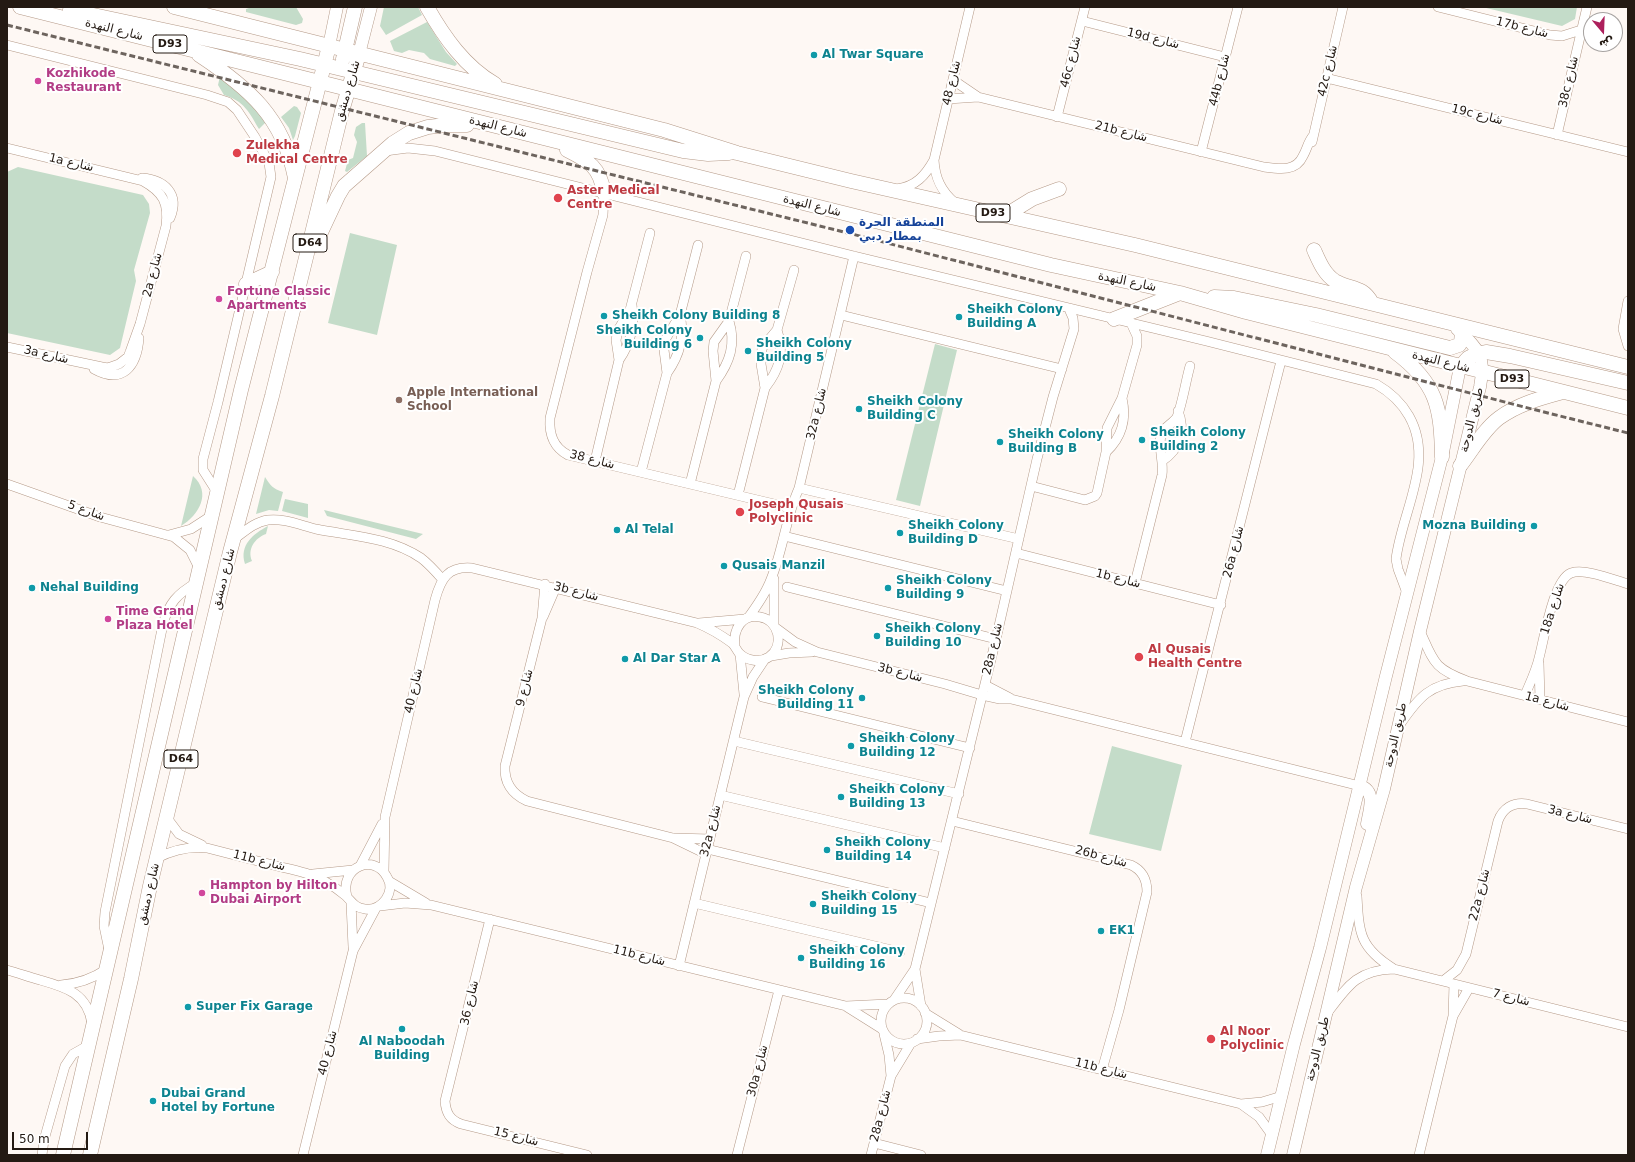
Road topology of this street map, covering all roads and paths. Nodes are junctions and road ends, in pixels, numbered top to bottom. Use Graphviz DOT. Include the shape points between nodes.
graph roads {
  1 [pos="20,7"];
  2 [pos="58,7"];
  3 [pos="209,7"];
  4 [pos="337,7"];
  5 [pos="355,7"];
  6 [pos="371,7"];
  7 [pos="427,7"];
  8 [pos="970,7"];
  9 [pos="1085,7"];
  10 [pos="1238,7"];
  11 [pos="1343,7"];
  12 [pos="1441,7"];
  13 [pos="1587,7"];
  14 [pos="177,8"];
  15 [pos="1082,21"];
  16 [pos="1581,30"];
  17 [pos="7,45"];
  18 [pos="329,46"];
  19 [pos="190,49"];
  20 [pos="345,50"];
  21 [pos="359,54"];
  22 [pos="1225,57"];
  23 [pos="325,65"];
  24 [pos="347,71"];
  25 [pos="1326,78"];
  26 [pos="953,80"];
  27 [pos="321,82"];
  28 [pos="342,88"];
  29 [pos="508,91"];
  30 [pos="978,97"];
  31 [pos="948,99"];
  32 [pos="1057,117"];
  33 [pos="493,126"];
  34 [pos="1557,135"];
  35 [pos="1313,136"];
  36 [pos="545,139"];
  37 [pos="7,148"];
  38 [pos="384,151"];
  39 [pos="737,152"];
  40 [pos="1201,152"];
  41 [pos="1628,152"];
  42 [pos="934,160"];
  43 [pos="135,178"];
  44 [pos="295,181"];
  45 [pos="1059,189"];
  46 [pos="891,190"];
  47 [pos="604,193"];
  48 [pos="958,205"];
  49 [pos="1006,215"];
  50 [pos="650,233"];
  51 [pos="698,245"];
  52 [pos="1314,250"];
  53 [pos="746,256"];
  54 [pos="854,256"];
  55 [pos="305,263"];
  56 [pos="794,270"];
  57 [pos="272,272"];
  58 [pos="246,284"];
  59 [pos="1187,295"];
  60 [pos="1628,301"];
  61 [pos="1372,303"];
  62 [pos="632,305"];
  63 [pos="1069,308"];
  64 [pos="1089,314"];
  65 [pos="680,315"];
  66 [pos="841,315"];
  67 [pos="1114,319"];
  68 [pos="729,321"];
  69 [pos="1131,323"];
  70 [pos="1074,329"];
  71 [pos="1457,329"];
  72 [pos="777,330"];
  73 [pos="1628,346"];
  74 [pos="7,347"];
  75 [pos="1390,348"];
  76 [pos="1479,353"];
  77 [pos="619,360"];
  78 [pos="1281,360"];
  79 [pos="86,364"];
  80 [pos="1190,366"];
  81 [pos="1460,367"];
  82 [pos="1628,367"];
  83 [pos="1062,369"];
  84 [pos="1483,372"];
  85 [pos="667,373"];
  86 [pos="716,381"];
  87 [pos="1628,384"];
  88 [pos="764,388"];
  89 [pos="1563,392"];
  90 [pos="1122,398"];
  91 [pos="1628,408"];
  92 [pos="1178,411"];
  93 [pos="1106,452"];
  94 [pos="1442,457"];
  95 [pos="595,461"];
  96 [pos="1162,461"];
  97 [pos="1460,466"];
  98 [pos="641,472"];
  99 [pos="7,484"];
  100 [pos="690,484"];
  101 [pos="1031,486"];
  102 [pos="799,488"];
  103 [pos="217,492"];
  104 [pos="738,495"];
  105 [pos="791,508"];
  106 [pos="211,516"];
  107 [pos="167,535"];
  108 [pos="784,536"];
  109 [pos="1020,539"];
  110 [pos="234,540"];
  111 [pos="1016,553"];
  112 [pos="199,569"];
  113 [pos="454,570"];
  114 [pos="774,571"];
  115 [pos="443,580"];
  116 [pos="196,583"];
  117 [pos="1136,583"];
  118 [pos="545,584"];
  119 [pos="1628,584"];
  120 [pos="556,587"];
  121 [pos="787,587"];
  122 [pos="1007,591"];
  123 [pos="1407,593"];
  124 [pos="1221,605"];
  125 [pos="542,618"];
  126 [pos="746,619"];
  127 [pos="697,623"];
  128 [pos="775,626"];
  129 [pos="1420,631"];
  130 [pos="996,639"];
  131 [pos="735,645"];
  132 [pos="817,652"];
  133 [pos="740,654"];
  134 [pos="768,657"];
  135 [pos="1539,660"];
  136 [pos="1466,681"];
  137 [pos="985,685"];
  138 [pos="982,695"];
  139 [pos="1525,696"];
  140 [pos="744,697"];
  141 [pos="762,697"];
  142 [pos="1011,699"];
  143 [pos="1540,700"];
  144 [pos="1628,722"];
  145 [pos="1399,726"];
  146 [pos="734,741"];
  147 [pos="1186,742"];
  148 [pos="970,748"];
  149 [pos="1360,786"];
  150 [pos="959,794"];
  151 [pos="720,795"];
  152 [pos="1511,806"];
  153 [pos="385,817"];
  154 [pos="167,818"];
  155 [pos="952,821"];
  156 [pos="1628,829"];
  157 [pos="673,838"];
  158 [pos="710,839"];
  159 [pos="207,848"];
  160 [pos="945,848"];
  161 [pos="706,852"];
  162 [pos="157,858"];
  163 [pos="356,868"];
  164 [pos="384,872"];
  165 [pos="311,874"];
  166 [pos="389,881"];
  167 [pos="1356,887"];
  168 [pos="349,900"];
  169 [pos="694,903"];
  170 [pos="931,903"];
  171 [pos="431,905"];
  172 [pos="378,907"];
  173 [pos="490,919"];
  174 [pos="353,951"];
  175 [pos="900,952"];
  176 [pos="111,954"];
  177 [pos="678,966"];
  178 [pos="107,968"];
  179 [pos="915,969"];
  180 [pos="1394,969"];
  181 [pos="7,970"];
  182 [pos="1443,981"];
  183 [pos="1454,984"];
  184 [pos="60,985"];
  185 [pos="1469,988"];
  186 [pos="779,990"];
  187 [pos="891,1002"];
  188 [pos="846,1006"];
  189 [pos="923,1010"];
  190 [pos="1328,1012"];
  191 [pos="1453,1016"];
  192 [pos="1628,1026"];
  193 [pos="93,1028"];
  194 [pos="883,1031"];
  195 [pos="960,1035"];
  196 [pos="914,1041"];
  197 [pos="89,1045"];
  198 [pos="1102,1070"];
  199 [pos="891,1076"];
  200 [pos="449,1087"];
  201 [pos="1282,1096"];
  202 [pos="1241,1104"];
  203 [pos="1272,1135"];
  204 [pos="874,1144"];
  205 [pos="738,1154"];
  206 [pos="42,1155"];
  207 [pos="63,1155"];
  208 [pos="90,1155"];
  209 [pos="303,1155"];
  210 [pos="587,1155"];
  211 [pos="871,1155"];
  212 [pos="921,1155"];
  213 [pos="1267,1155"];
  214 [pos="1293,1155"];
  215 [pos="1419,1155"];
  1 -- 19 [label="main road, شارع النهدة / D93"];
  2 -- 23 [label="main road"];
  3 -- 14 [label="main road"];
  4 -- 18 [label="main road, شارع دمشق / D64"];
  5 -- 20 [label="main road"];
  6 -- 21 [label="main road, شارع دمشق / D64"];
  7 -- 29 [label="main road" via="472,68"];
  8 -- 26 [label="street, شارع 48"];
  9 -- 15 [label="street, 46c شارع"];
  10 -- 22 [label="street, 44b شارع"];
  11 -- 25 [label="street, 42c شارع"];
  12 -- 16 [label="street, 17b شارع" via="1550,35 1562,36"];
  13 -- 16 [label="street, 38c شارع"];
  14 -- 18 [label="main road, D93"];
  15 -- 22 [label="street, 19d شارع"];
  15 -- 32 [label="street, 46c شارع"];
  16 -- 34 [label="street, 38c شارع"];
  17 -- 58 [label="street" via="207,95 232,105 255,137 271,167 271,177"];
  18 -- 20 [label="main road, D93"];
  18 -- 23 [label="main road, شارع دمشق / D64"];
  19 -- 27 [label="main road, شارع النهدة / D93"];
  19 -- 44 [label="main road" via="239,83 266,111 285,143"];
  20 -- 21 [label="main road, D93"];
  20 -- 24 [label="main road"];
  21 -- 24 [label="main road, شارع دمشق / D64"];
  21 -- 29 [label="main road, D93"];
  22 -- 40 [label="street, 44b شارع"];
  23 -- 24 [label="main road"];
  23 -- 27 [label="main road, شارع دمشق / D64"];
  24 -- 28 [label="main road, شارع دمشق / D64"];
  24 -- 39 [label="main road" via="683,151 708,154"];
  25 -- 34 [label="street, 19c شارع"];
  25 -- 35 [label="street, 42c شارع"];
  26 -- 30 [label="street, 21b شارع"];
  26 -- 31 [label="street, شارع 48"];
  27 -- 28 [label="main road, شارع النهدة / D93"];
  27 -- 44 [label="main road, شارع دمشق / D64"];
  28 -- 33 [label="main road, شارع النهدة / D93"];
  28 -- 55 [label="main road, شارع دمشق / D64"];
  29 -- 39 [label="main road, D93" via="686,136"];
  30 -- 31 [label="street, 21b شارع"];
  30 -- 32 [label="street, 21b شارع"];
  31 -- 42 [label="street, شارع 48"];
  32 -- 40 [label="street, 21b شارع"];
  33 -- 36 [label="main road, شارع النهدة / D93"];
  33 -- 38 [label="main road" via="446,125 418,129 400,137"];
  34 -- 41 [label="street, 19c شارع"];
  35 -- 40 [label="street, 21b شارع" via="1295,166 1284,169 1264,167"];
  36 -- 47 [label="main road" via="594,167 602,180"];
  36 -- 59 [label="main road, شارع النهدة / D93" via="1051,265"];
  37 -- 43 [label="street, 1a شارع"];
  38 -- 47 [label="street" via="408,148 431,150"];
  38 -- 55 [label="main road" via="348,181"];
  39 -- 46 [label="main road, D93"];
  42 -- 46 [label="street, شارع 48" via="925,175 912,186"];
  42 -- 48 [label="street, شارع 48" via="937,181"];
  43 -- 79 [label="street, 2a شارع" via="163,184 170,193 173,208 128,357 108,368"];
  44 -- 57 [label="main road, شارع دمشق / D64"];
  45 -- 49 [label="main road" via="1032,199"];
  46 -- 48 [label="main road, D93"];
  47 -- 54 [label="street"];
  47 -- 95 [label="street, شارع 38" via="603,215 550,424 553,440 559,449 568,455"];
  48 -- 49 [label="main road, D93"];
  49 -- 61 [label="main road, D93"];
  50 -- 62 [label="street"];
  51 -- 65 [label="street"];
  52 -- 61 [label="main road" via="1331,278 1364,292"];
  53 -- 68 [label="street"];
  54 -- 63 [label="street"];
  54 -- 66 [label="street, 32a شارع"];
  55 -- 110 [label="main road, شارع دمشق / D64"];
  56 -- 72 [label="street"];
  57 -- 58 [label="main road"];
  57 -- 103 [label="main road, شارع دمشق / D64"];
  58 -- 103 [label="street" via="202,465"];
  59 -- 67 [label="main road"];
  59 -- 71 [label="main road" via="1247,301 1450,348 1461,342"];
  59 -- 75 [label="main road, شارع النهدة / D93"];
  60 -- 73 [label="street" via="1624,329"];
  61 -- 71 [label="main road, D93"];
  62 -- 77 [label="street" via="632,334"];
  62 -- 77 [label="street" via="618,330 616,340"];
  63 -- 64 [label="street"];
  63 -- 70 [label="street, 28a شارع"];
  64 -- 67 [label="street"];
  64 -- 70 [label="street, 28a شارع" via="1080,320"];
  65 -- 85 [label="street" via="681,346"];
  65 -- 85 [label="street" via="665,340"];
  66 -- 83 [label="street"];
  66 -- 102 [label="street, 32a شارع"];
  67 -- 69 [label="street"];
  68 -- 86 [label="street" via="731,352"];
  68 -- 86 [label="street" via="714,342"];
  69 -- 78 [label="street"];
  69 -- 90 [label="street" via="1138,342"];
  70 -- 83 [label="street, 28a شارع"];
  71 -- 76 [label="main road, طريق الدوحة"];
  71 -- 82 [label="main road, D93"];
  72 -- 88 [label="street" via="781,346 780,361 774,376"];
  72 -- 88 [label="street" via="761,353"];
  74 -- 79 [label="street, 3a شارع"];
  75 -- 81 [label="main road, شارع النهدة / D93"];
  75 -- 94 [label="main road" via="1422,376 1431,389 1439,414"];
  76 -- 81 [label="main road" via="1468,358"];
  76 -- 84 [label="main road, طريق الدوحة" via="1483,362"];
  76 -- 87 [label="main road" via="1510,356"];
  77 -- 95 [label="street"];
  78 -- 123 [label="street" via="1376,384 1397,399 1412,421 1418,441 1419,461 1396,559"];
  78 -- 124 [label="street, 26a شارع"];
  80 -- 92 [label="street"];
  81 -- 84 [label="main road, شارع النهدة / D93"];
  81 -- 94 [label="main road, طريق الدوحة"];
  83 -- 101 [label="street, 28a شارع"];
  84 -- 89 [label="main road, شارع النهدة / D93"];
  84 -- 97 [label="main road, طريق الدوحة"];
  85 -- 98 [label="street"];
  86 -- 100 [label="street"];
  88 -- 104 [label="street"];
  89 -- 91 [label="main road, شارع النهدة / D93"];
  89 -- 97 [label="main road" via="1539,398 1499,418"];
  90 -- 93 [label="street" via="1107,428"];
  90 -- 93 [label="street" via="1123,424 1117,439"];
  92 -- 96 [label="street" via="1175,420 1166,427 1161,436"];
  92 -- 96 [label="street" via="1182,427 1180,439 1175,450"];
  93 -- 101 [label="street" via="1097,493 1090,499 1080,499"];
  94 -- 123 [label="main road, طريق الدوحة"];
  95 -- 98 [label="street, شارع 38"];
  96 -- 117 [label="street" via="1162,475"];
  97 -- 129 [label="main road, طريق الدوحة"];
  98 -- 100 [label="street, شارع 38"];
  99 -- 107 [label="street, شارع 5" via="100,517"];
  100 -- 104 [label="street, شارع 38"];
  101 -- 109 [label="street, 28a شارع"];
  102 -- 105 [label="street, 32a شارع"];
  102 -- 109 [label="street"];
  103 -- 106 [label="main road, شارع دمشق / D64"];
  104 -- 105 [label="street, شارع 38"];
  105 -- 108 [label="street, 32a شارع"];
  106 -- 107 [label="street, شارع 5" via="191,529"];
  106 -- 112 [label="main road, شارع دمشق / D64"];
  107 -- 112 [label="street, شارع 5" via="186,545"];
  108 -- 114 [label="street, 32a شارع"];
  108 -- 122 [label="street"];
  109 -- 111 [label="street, 28a شارع"];
  110 -- 115 [label="street" via="251,526 263,521 286,521 359,535 403,548 422,558"];
  110 -- 154 [label="main road, شارع دمشق / D64"];
  111 -- 117 [label="street, 1b شارع"];
  111 -- 122 [label="street, 28a شارع"];
  112 -- 116 [label="main road, شارع دمشق / D64"];
  113 -- 115 [label="street, شارع 40"];
  113 -- 118 [label="street, 3b شارع" via="472,568"];
  114 -- 126 [label="street, 32a شارع" via="763,596"];
  114 -- 128 [label="street, 32a شارع"];
  115 -- 153 [label="street, شارع 40" via="435,600"];
  116 -- 176 [label="main road, شارع دمشق / D64"];
  116 -- 176 [label="street" via="179,594 169,608 163,624 104,912 105,933"];
  117 -- 124 [label="street, 1b شارع"];
  118 -- 120 [label="street, 3b شارع"];
  118 -- 125 [label="street, شارع 9"];
  119 -- 135 [label="street, 18a شارع" via="1581,572 1564,577 1551,609"];
  120 -- 125 [label="street, شارع 9"];
  120 -- 127 [label="street, 3b شارع"];
  121 -- 130 [label="street"];
  122 -- 130 [label="street, 28a شارع"];
  123 -- 149 [label="main road, طريق الدوحة"];
  124 -- 147 [label="street, 26a شارع"];
  125 -- 157 [label="street, شارع 9" via="508,757 510,774 516,788 535,803"];
  126 -- 127 [label="street, 3b شارع"];
  126 -- 128 [label="street" via="759,616 770,620"];
  126 -- 131 [label="street" via="735,630"];
  127 -- 131 [label="street, 3b شارع"];
  128 -- 132 [label="street, 3b شارع" via="796,642"];
  128 -- 134 [label="street" via="779,635 778,643 776,650"];
  129 -- 136 [label="street, 1a شارع" via="1436,663 1447,673"];
  129 -- 145 [label="main road, طريق الدوحة"];
  130 -- 137 [label="street, 28a شارع"];
  131 -- 133 [label="street"];
  132 -- 134 [label="street, 3b شارع"];
  132 -- 138 [label="street, 3b شارع"];
  133 -- 134 [label="street" via="756,661"];
  133 -- 140 [label="street, 32a شارع"];
  134 -- 140 [label="street, 32a شارع" via="753,677"];
  135 -- 139 [label="street, 18a شارع"];
  135 -- 143 [label="street, 18a شارع"];
  136 -- 139 [label="street, 1a شارع"];
  136 -- 145 [label="street, 1a شارع" via="1444,684 1427,691 1414,704"];
  137 -- 138 [label="street, 28a شارع"];
  137 -- 142 [label="street"];
  138 -- 142 [label="street, 3b شارع"];
  138 -- 148 [label="street, 28a شارع"];
  139 -- 143 [label="street, 1a شارع"];
  140 -- 146 [label="street, 32a شارع"];
  141 -- 148 [label="street"];
  142 -- 147 [label="street"];
  143 -- 144 [label="street, 1a شارع"];
  145 -- 167 [label="main road, طريق الدوحة"];
  146 -- 150 [label="street"];
  146 -- 151 [label="street, 32a شارع"];
  147 -- 149 [label="street"];
  148 -- 150 [label="street, 28a شارع"];
  149 -- 167 [label="main road" via="1368,790 1371,798"];
  149 -- 201 [label="main road, طريق الدوحة"];
  150 -- 155 [label="street, 28a شارع"];
  151 -- 158 [label="street, 32a شارع"];
  151 -- 160 [label="street"];
  152 -- 156 [label="street, 3a شارع" via="1522,803"];
  152 -- 182 [label="street, 22a شارع" via="1503,811 1498,822 1466,954 1457,970"];
  153 -- 163 [label="street, شارع 40"];
  153 -- 164 [label="street, شارع 40"];
  154 -- 159 [label="street, 11b شارع" via="179,834"];
  154 -- 162 [label="main road, شارع دمشق / D64"];
  155 -- 160 [label="street, 28a شارع"];
  155 -- 198 [label="street, 26b شارع" via="1131,865 1146,879 1147,892"];
  157 -- 158 [label="street, شارع 9"];
  157 -- 161 [label="street, شارع 9"];
  158 -- 161 [label="street, 32a شارع"];
  159 -- 162 [label="street, 11b شارع" via="192,847"];
  159 -- 165 [label="street, 11b شارع"];
  160 -- 170 [label="street, 28a شارع"];
  161 -- 169 [label="street, 32a شارع"];
  161 -- 170 [label="street, شارع 9"];
  162 -- 208 [label="main road, شارع دمشق / D64"];
  163 -- 164 [label="street" via="372,865"];
  163 -- 165 [label="street, 11b شارع"];
  163 -- 168 [label="street" via="346,882 345,890"];
  164 -- 166 [label="street"];
  165 -- 168 [label="street, 11b شارع" via="330,884"];
  166 -- 171 [label="street, 11b شارع"];
  166 -- 172 [label="street" via="389,895"];
  167 -- 180 [label="street, شارع 7" via="1362,937 1374,955"];
  167 -- 190 [label="main road, طريق الدوحة"];
  168 -- 172 [label="street" via="363,909"];
  168 -- 174 [label="street, شارع 40"];
  169 -- 175 [label="street"];
  169 -- 177 [label="street, 32a شارع"];
  170 -- 179 [label="street, 28a شارع"];
  171 -- 172 [label="street, 11b شارع" via="406,903"];
  171 -- 173 [label="street, 11b شارع"];
  172 -- 174 [label="street, شارع 40"];
  173 -- 177 [label="street, 11b شارع"];
  173 -- 200 [label="street, شارع 36"];
  174 -- 209 [label="street, شارع 40"];
  176 -- 178 [label="main road, شارع دمشق / D64"];
  177 -- 186 [label="street, 11b شارع"];
  178 -- 184 [label="street" via="80,982"];
  178 -- 193 [label="main road, شارع دمشق / D64"];
  179 -- 187 [label="street, 28a شارع"];
  179 -- 189 [label="street, 28a شارع"];
  180 -- 182 [label="street, شارع 7"];
  180 -- 190 [label="street, شارع 7" via="1361,976 1344,989"];
  181 -- 184 [label="street"];
  182 -- 183 [label="street, شارع 7"];
  183 -- 185 [label="street, شارع 7"];
  183 -- 191 [label="street"];
  184 -- 193 [label="street" via="83,1001"];
  185 -- 191 [label="street"];
  185 -- 192 [label="street, شارع 7"];
  186 -- 188 [label="street, 11b شارع"];
  186 -- 205 [label="street, 30a شارع"];
  187 -- 188 [label="street, 11b شارع"];
  187 -- 189 [label="street" via="901,998 909,999"];
  187 -- 194 [label="street" via="883,1012"];
  188 -- 194 [label="street, 11b شارع"];
  189 -- 195 [label="street, 11b شارع"];
  189 -- 196 [label="street" via="926,1027"];
  190 -- 214 [label="main road, طريق الدوحة"];
  191 -- 215 [label="street"];
  193 -- 197 [label="main road, شارع دمشق / D64"];
  194 -- 196 [label="street" via="896,1043"];
  194 -- 199 [label="street, 28a شارع"];
  195 -- 196 [label="street, 11b شارع"];
  195 -- 198 [label="street, 11b شارع"];
  196 -- 199 [label="street, 28a شارع"];
  197 -- 206 [label="street" via="73,1054 64,1066"];
  197 -- 207 [label="main road, شارع دمشق / D64"];
  198 -- 202 [label="street, 11b شارع"];
  199 -- 204 [label="street, 28a شارع"];
  200 -- 210 [label="street, شارع 15" via="454,1113 468,1126"];
  201 -- 202 [label="street, 11b شارع" via="1262,1102"];
  201 -- 203 [label="main road, طريق الدوحة"];
  202 -- 203 [label="street, 11b شارع" via="1259,1117"];
  203 -- 213 [label="main road, طريق الدوحة"];
  204 -- 211 [label="street, 28a شارع"];
  204 -- 212 [label="street"];
}
